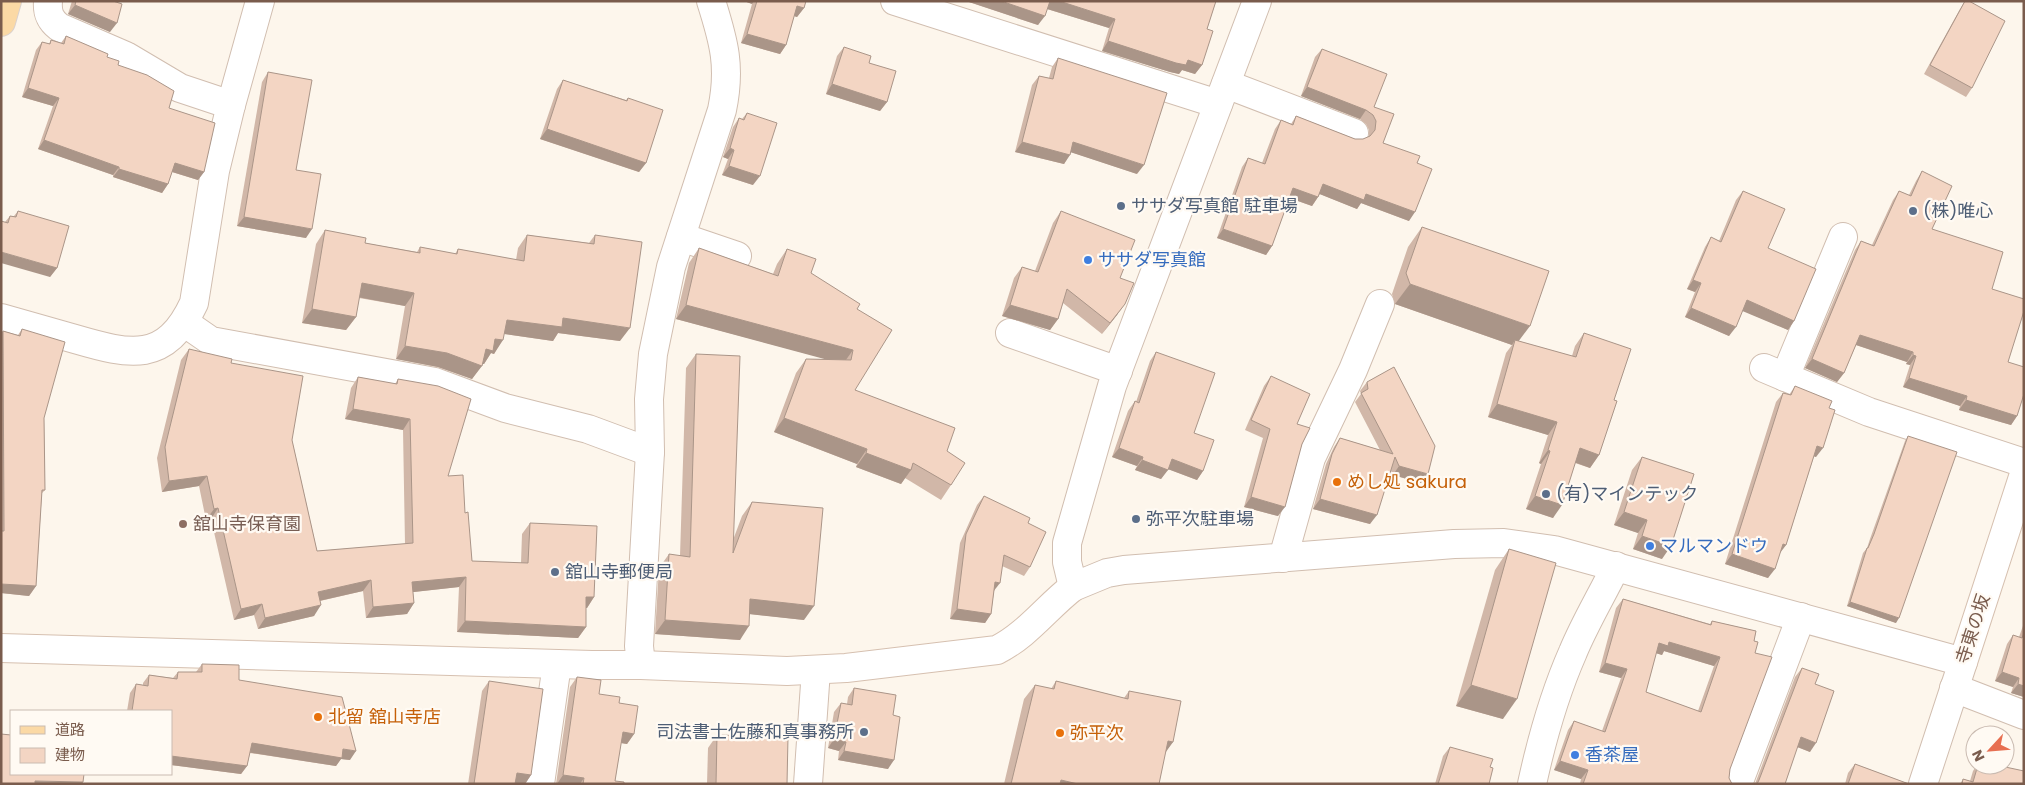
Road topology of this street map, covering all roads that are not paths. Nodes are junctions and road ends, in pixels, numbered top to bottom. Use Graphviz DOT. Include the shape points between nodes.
graph roads {
  1 [pos="7,1"];
  2 [pos="48,1"];
  3 [pos="260,1"];
  4 [pos="711,1"];
  5 [pos="895,1"];
  6 [pos="1257,1"];
  7 [pos="1,22"];
  8 [pos="1222,94"];
  9 [pos="231,105"];
  10 [pos="1354,134"];
  11 [pos="681,237"];
  12 [pos="1843,238"];
  13 [pos="737,256"];
  14 [pos="1380,304"];
  15 [pos="1,318"];
  16 [pos="185,323"];
  17 [pos="1010,333"];
  18 [pos="1118,371"];
  19 [pos="650,452"];
  20 [pos="2024,463"];
  21 [pos="2024,474"];
  22 [pos="1283,558"];
  23 [pos="1616,566"];
  24 [pos="1074,587"];
  25 [pos="1801,617"];
  26 [pos="1,648"];
  27 [pos="1963,662"];
  28 [pos="558,664"];
  29 [pos="641,664"];
  30 [pos="816,670"];
  31 [pos="1954,688"];
  32 [pos="2024,715"];
  33 [pos="540,784"];
  34 [pos="808,784"];
  35 [pos="1532,784"];
  36 [pos="1738,784"];
  37 [pos="1923,784"];
  1 -- 7 [label="main road"];
  2 -- 9 [label="street" via="51,21 59,27 126,56 180,88"];
  3 -- 9 [label="street"];
  4 -- 11 [label="street" via="726,57 727,84 722,110"];
  5 -- 8 [label="street"];
  6 -- 8 [label="street"];
  8 -- 10 [label="street"];
  8 -- 18 [label="street"];
  9 -- 16 [label="street" via="210,199 194,304"];
  11 -- 13 [label="street"];
  11 -- 19 [label="street" via="671,267 653,354 649,399"];
  12 -- 20 [label="street" via="1774,372 1869,412"];
  14 -- 22 [label="street" via="1311,458"];
  15 -- 16 [label="street" via="128,352 150,350 170,339"];
  16 -- 19 [label="street" via="211,341 435,382 505,408 588,429"];
  17 -- 18 [label="street"];
  18 -- 24 [label="street" via="1067,543 1067,562"];
  19 -- 29 [label="street" via="639,646"];
  21 -- 27 [label="street, 寺東の坂"];
  22 -- 23 [label="street" via="1479,542 1529,545"];
  22 -- 24 [label="street" via="1124,570 1106,573"];
  23 -- 25 [label="street"];
  23 -- 35 [label="street" via="1573,650 1560,683"];
  24 -- 30 [label="street" via="1019,636 997,650"];
  25 -- 27 [label="street"];
  25 -- 36 [label="street"];
  26 -- 28 [label="street"];
  27 -- 31 [label="street, 寺東の坂"];
  28 -- 29 [label="street"];
  28 -- 33 [label="street"];
  29 -- 30 [label="street"];
  30 -- 34 [label="street"];
  31 -- 32 [label="street"];
  31 -- 37 [label="street, 寺東の坂"];
}
